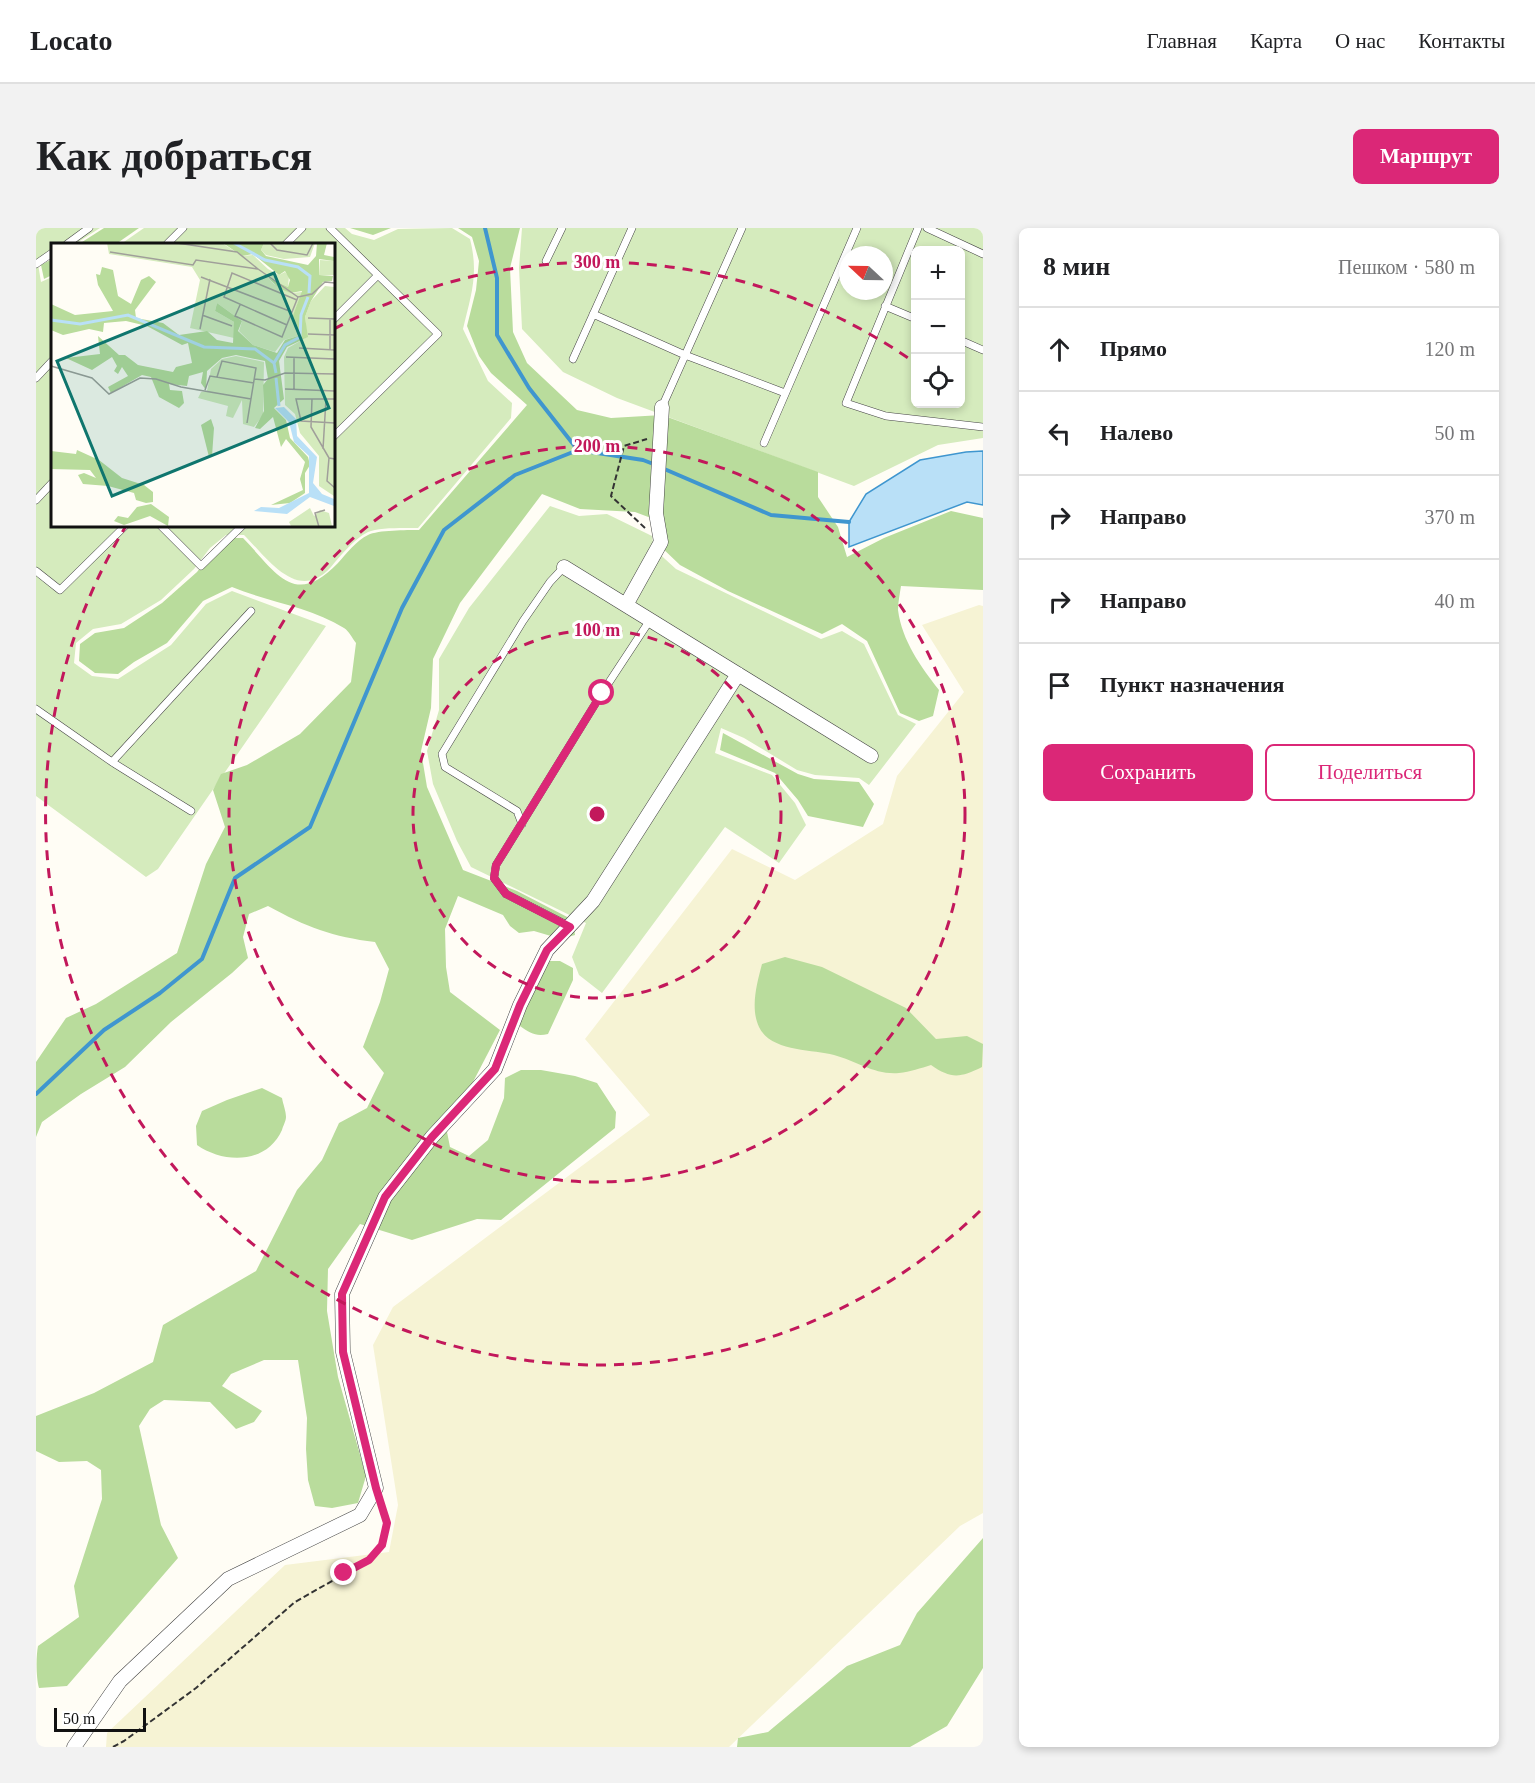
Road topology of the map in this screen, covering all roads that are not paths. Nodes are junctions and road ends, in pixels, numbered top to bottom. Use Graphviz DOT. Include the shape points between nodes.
graph roads {
  1 [pos="89,228"];
  2 [pos="183,228"];
  3 [pos="302,228"];
  4 [pos="330,228"];
  5 [pos="562,228"];
  6 [pos="632,228"];
  7 [pos="742,228"];
  8 [pos="856,228"];
  9 [pos="918,228"];
  10 [pos="927,228"];
  11 [pos="68,243"];
  12 [pos="168,243"];
  13 [pos="287,243"];
  14 [pos="51,254"];
  15 [pos="983,254"];
  16 [pos="546,261"];
  17 [pos="36,264"];
  18 [pos="378,275"];
  19 [pos="885,306"];
  20 [pos="593,314"];
  21 [pos="911,317"];
  22 [pos="334,319"];
  23 [pos="965,342"];
  24 [pos="983,350"];
  25 [pos="686,355"];
  26 [pos="573,359"];
  27 [pos="51,362"];
  28 [pos="36,378"];
  29 [pos="785,393"];
  30 [pos="662,407"];
  31 [pos="983,427"];
  32 [pos="334,436"];
  33 [pos="764,443"];
  34 [pos="51,484"];
  35 [pos="36,500"];
  36 [pos="125,526"];
  37 [pos="161,526"];
  38 [pos="242,526"];
  39 [pos="564,567"];
  40 [pos="36,571"];
  41 [pos="627,605"];
  42 [pos="251,611"];
  43 [pos="650,620"];
  44 [pos="738,674"];
  45 [pos="36,709"];
  46 [pos="871,756"];
  47 [pos="112,762"];
  48 [pos="191,811"];
  49 [pos="522,824"];
  50 [pos="570,927"];
  51 [pos="74,1747"];
  1 -- 11 [label="lane"];
  2 -- 12 [label="lane"];
  3 -- 13 [label="lane"];
  4 -- 18 [label="lane"];
  5 -- 16 [label="lane"];
  6 -- 20 [label="lane"];
  7 -- 25 [label="lane"];
  8 -- 29 [label="lane"];
  9 -- 19 [label="lane"];
  10 -- 15 [label="lane"];
  14 -- 17 [label="lane"];
  18 -- 22 [label="lane"];
  18 -- 32 [label="lane" via="438,334"];
  19 -- 21 [label="lane"];
  19 -- 31 [label="lane" via="846,403 886,416"];
  20 -- 25 [label="lane"];
  20 -- 26 [label="lane"];
  23 -- 24 [label="lane"];
  25 -- 29 [label="lane"];
  25 -- 30 [label="lane"];
  27 -- 28 [label="lane"];
  29 -- 33 [label="lane"];
  30 -- 41 [label="street" via="656,513 661,543"];
  34 -- 35 [label="lane"];
  36 -- 40 [label="lane" via="60,590"];
  37 -- 38 [label="lane" via="201,567"];
  39 -- 41 [label="street"];
  39 -- 49 [label="lane" via="523,621 442,754 445,767 517,811"];
  41 -- 43 [label="street"];
  42 -- 47 [label="lane"];
  43 -- 44 [label="street"];
  43 -- 49 [label="lane"];
  44 -- 46 [label="street"];
  44 -- 50 [label="street" via="593,901"];
  45 -- 47 [label="lane"];
  47 -- 48 [label="lane"];
  49 -- 50 [label="lane" via="496,865 494,878 506,894"];
  50 -- 51 [label="street" via="547,950 495,1069 432,1137 385,1197 342,1294 343,1352 376,1488 360,1515 228,1580 120,1681"];
}
